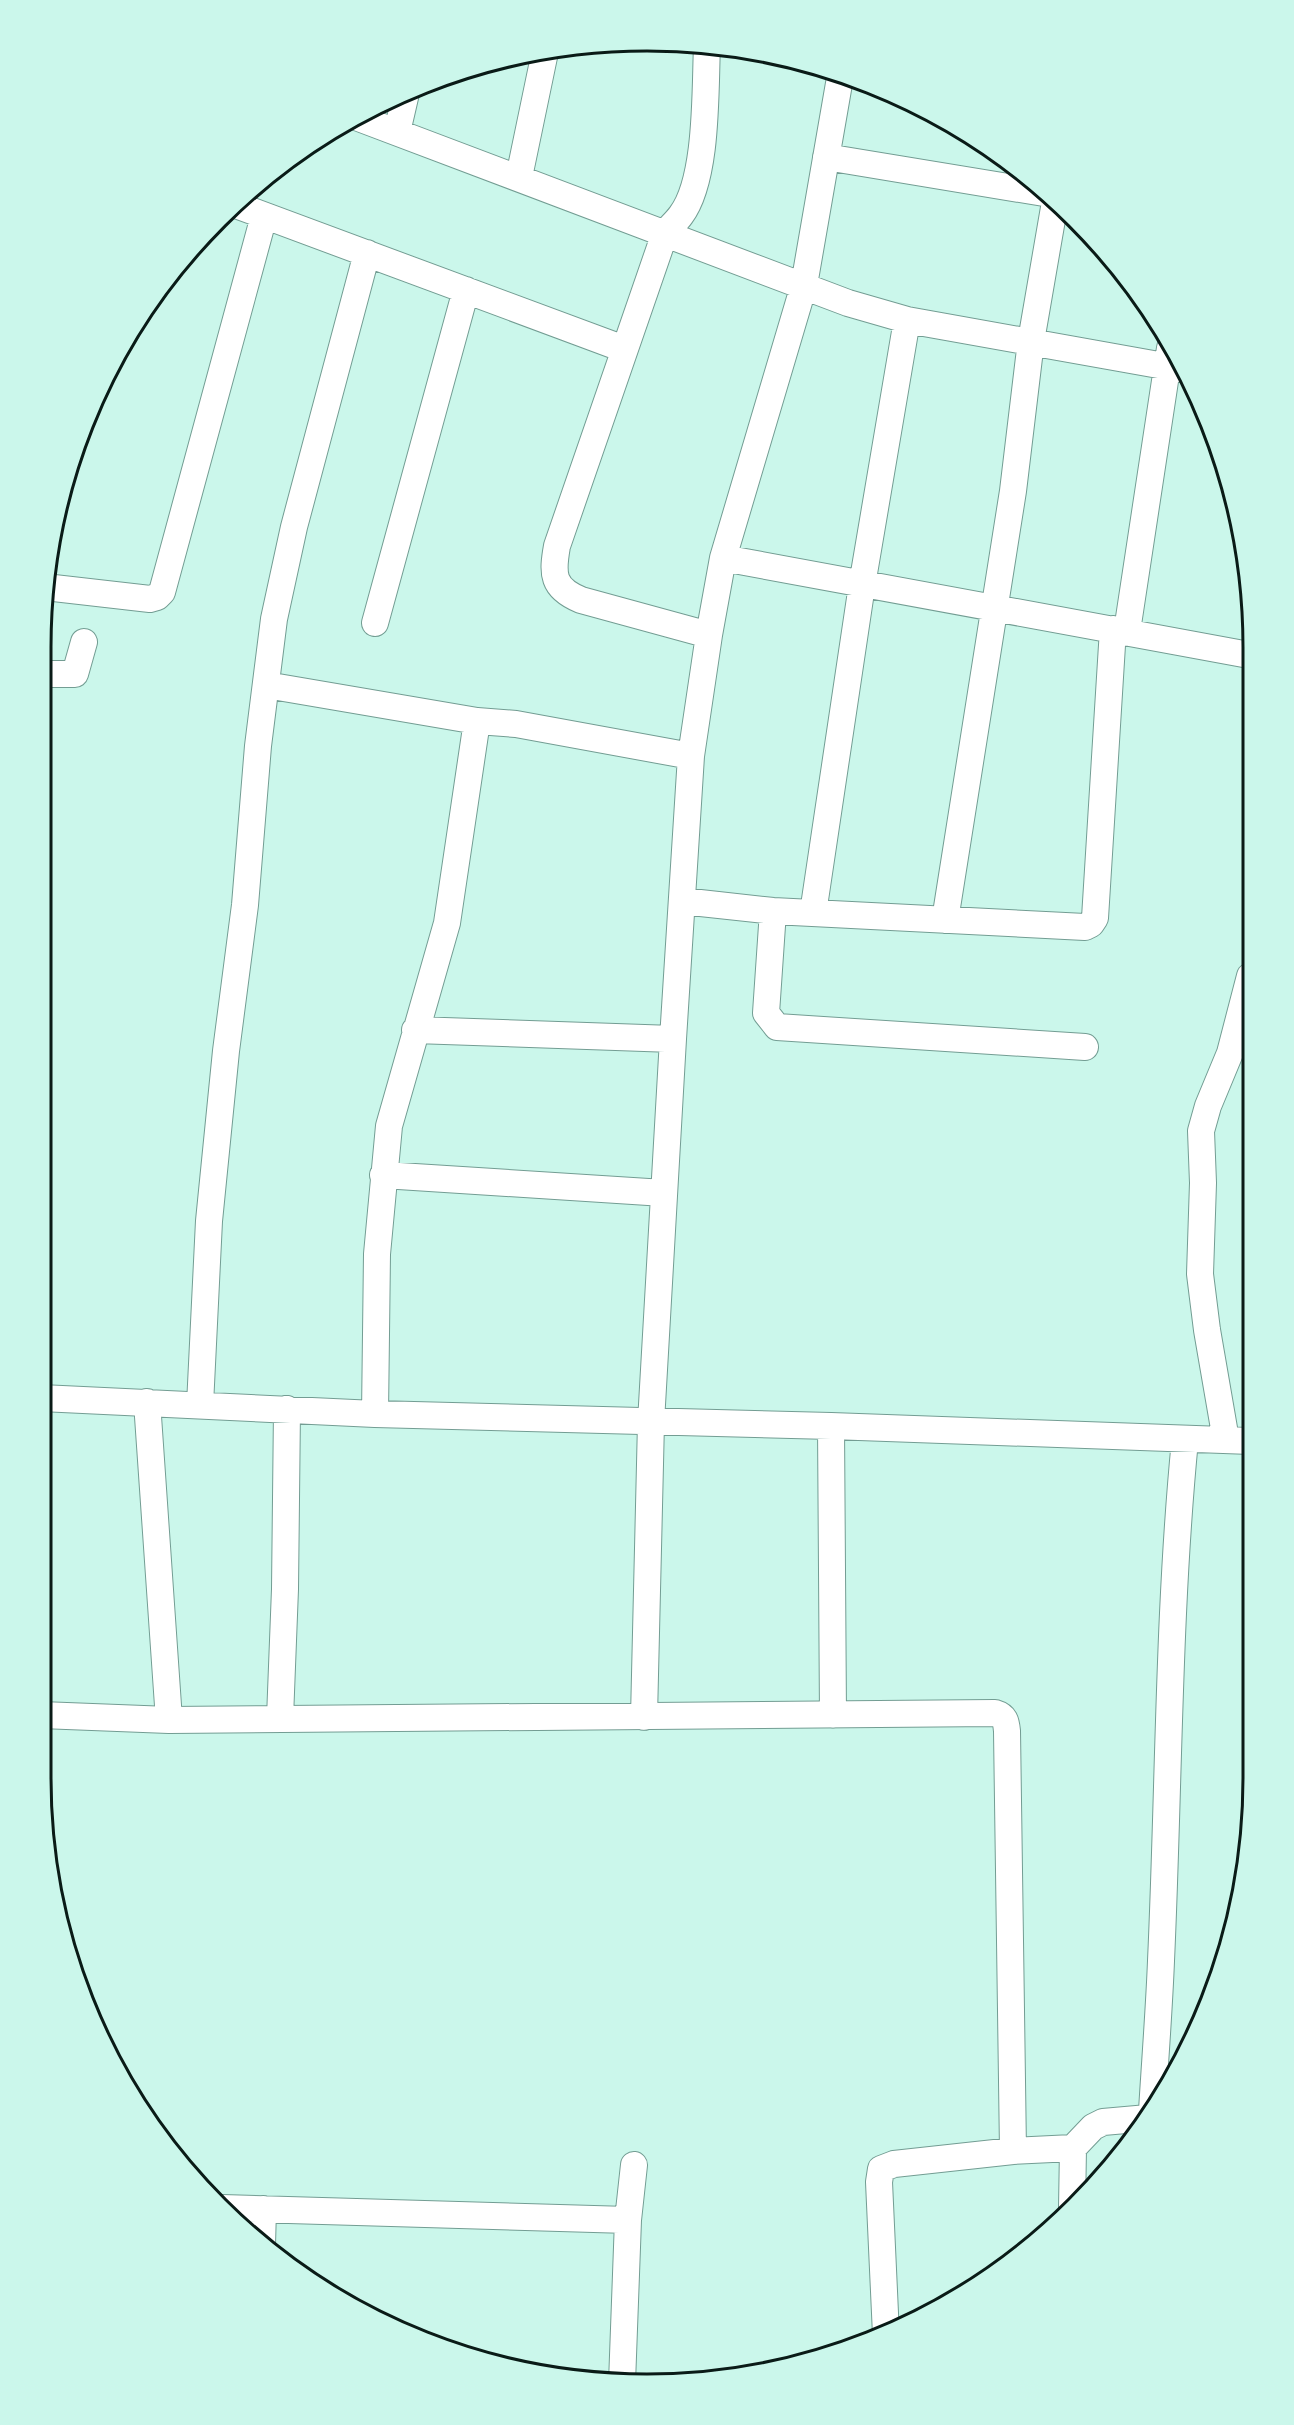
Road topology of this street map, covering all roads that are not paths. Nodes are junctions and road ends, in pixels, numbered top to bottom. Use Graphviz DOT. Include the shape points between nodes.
graph roads {
  1 [pos="707,54"];
  2 [pos="543,60"];
  3 [pos="839,83"];
  4 [pos="404,103"];
  5 [pos="367,121"];
  6 [pos="397,132"];
  7 [pos="826,157"];
  8 [pos="519,177"];
  9 [pos="1031,192"];
  10 [pos="244,208"];
  11 [pos="1053,212"];
  12 [pos="264,216"];
  13 [pos="665,233"];
  14 [pos="367,253"];
  15 [pos="804,285"];
  16 [pos="466,290"];
  17 [pos="907,320"];
  18 [pos="1031,341"];
  19 [pos="624,350"];
  20 [pos="1170,362"];
  21 [pos="1172,366"];
  22 [pos="723,558"];
  23 [pos="862,585"];
  24 [pos="54,588"];
  25 [pos="995,609"];
  26 [pos="375,623"];
  27 [pos="1120,630"];
  28 [pos="709,635"];
  29 [pos="84,642"];
  30 [pos="1243,654"];
  31 [pos="51,674"];
  32 [pos="266,685"];
  33 [pos="477,721"];
  34 [pos="692,756"];
  35 [pos="682,901"];
  36 [pos="773,911"];
  37 [pos="813,913"];
  38 [pos="945,920"];
  39 [pos="1243,1003"];
  40 [pos="415,1030"];
  41 [pos="673,1039"];
  42 [pos="1085,1047"];
  43 [pos="383,1175"];
  44 [pos="664,1193"];
  45 [pos="51,1398"];
  46 [pos="147,1402"];
  47 [pos="200,1405"];
  48 [pos="287,1409"];
  49 [pos="375,1414"];
  50 [pos="651,1422"];
  51 [pos="831,1426"];
  52 [pos="1185,1440"];
  53 [pos="1226,1440"];
  54 [pos="1243,1441"];
  55 [pos="833,1715"];
  56 [pos="51,1716"];
  57 [pos="644,1717"];
  58 [pos="280,1718"];
  59 [pos="169,1719"];
  60 [pos="1153,2092"];
  61 [pos="1136,2119"];
  62 [pos="1073,2148"];
  63 [pos="1013,2151"];
  64 [pos="634,2165"];
  65 [pos="1072,2195"];
  66 [pos="236,2208"];
  67 [pos="263,2209"];
  68 [pos="628,2220"];
  69 [pos="262,2233"];
  70 [pos="886,2324"];
  71 [pos="622,2373"];
  1 -- 13 [label="street" via="704,123 696,179 682,214"];
  2 -- 8 [label="street"];
  3 -- 7 [label="street"];
  4 -- 6 [label="street"];
  5 -- 6 [label="street"];
  6 -- 8 [label="street"];
  7 -- 9 [label="street"];
  7 -- 15 [label="street"];
  8 -- 13 [label="street"];
  10 -- 12 [label="street"];
  11 -- 18 [label="street"];
  12 -- 14 [label="street"];
  12 -- 24 [label="street" via="162,592 150,599"];
  13 -- 15 [label="street"];
  13 -- 19 [label="street"];
  14 -- 16 [label="street"];
  14 -- 32 [label="street" via="294,527 274,619"];
  15 -- 17 [label="street"];
  15 -- 22 [label="street"];
  16 -- 19 [label="street"];
  16 -- 26 [label="street"];
  17 -- 18 [label="street"];
  17 -- 23 [label="street"];
  18 -- 20 [label="street"];
  18 -- 25 [label="street"];
  19 -- 28 [label="street" via="557,546 553,568 558,585 575,598"];
  21 -- 27 [label="street"];
  22 -- 23 [label="street"];
  22 -- 28 [label="street"];
  23 -- 25 [label="street"];
  23 -- 37 [label="street"];
  25 -- 27 [label="street"];
  25 -- 38 [label="street"];
  27 -- 30 [label="street"];
  27 -- 38 [label="street" via="1095,918 1084,927"];
  28 -- 34 [label="street"];
  29 -- 31 [label="street" via="75,674"];
  32 -- 33 [label="street"];
  32 -- 47 [label="street" via="209,1221"];
  33 -- 34 [label="street" via="516,724"];
  33 -- 40 [label="street" via="447,923"];
  34 -- 35 [label="street"];
  35 -- 36 [label="street"];
  35 -- 41 [label="street"];
  36 -- 37 [label="street"];
  36 -- 42 [label="street" via="766,1013 777,1027"];
  37 -- 38 [label="street"];
  39 -- 53 [label="street" via="1230,1053 1201,1131 1200,1274"];
  40 -- 41 [label="street"];
  40 -- 43 [label="street" via="389,1126"];
  41 -- 44 [label="street"];
  43 -- 44 [label="street"];
  43 -- 49 [label="street" via="377,1254"];
  44 -- 50 [label="street"];
  45 -- 46 [label="street"];
  46 -- 47 [label="street"];
  46 -- 59 [label="street"];
  47 -- 48 [label="street"];
  48 -- 49 [label="street"];
  48 -- 58 [label="street"];
  49 -- 50 [label="street"];
  50 -- 51 [label="street"];
  50 -- 57 [label="street"];
  51 -- 52 [label="street"];
  51 -- 55 [label="street"];
  52 -- 53 [label="street"];
  52 -- 60 [label="street" via="1176,1530"];
  53 -- 54 [label="street"];
  55 -- 57 [label="street"];
  55 -- 63 [label="street" via="995,1713 1006,1722"];
  56 -- 59 [label="street"];
  57 -- 58 [label="street"];
  58 -- 59 [label="street"];
  61 -- 62 [label="street" via="1103,2122"];
  62 -- 63 [label="street"];
  62 -- 65 [label="street"];
  63 -- 70 [label="street" via="894,2164 881,2169"];
  64 -- 68 [label="street"];
  66 -- 67 [label="street"];
  67 -- 68 [label="street"];
  67 -- 69 [label="street"];
  68 -- 71 [label="street"];
}
